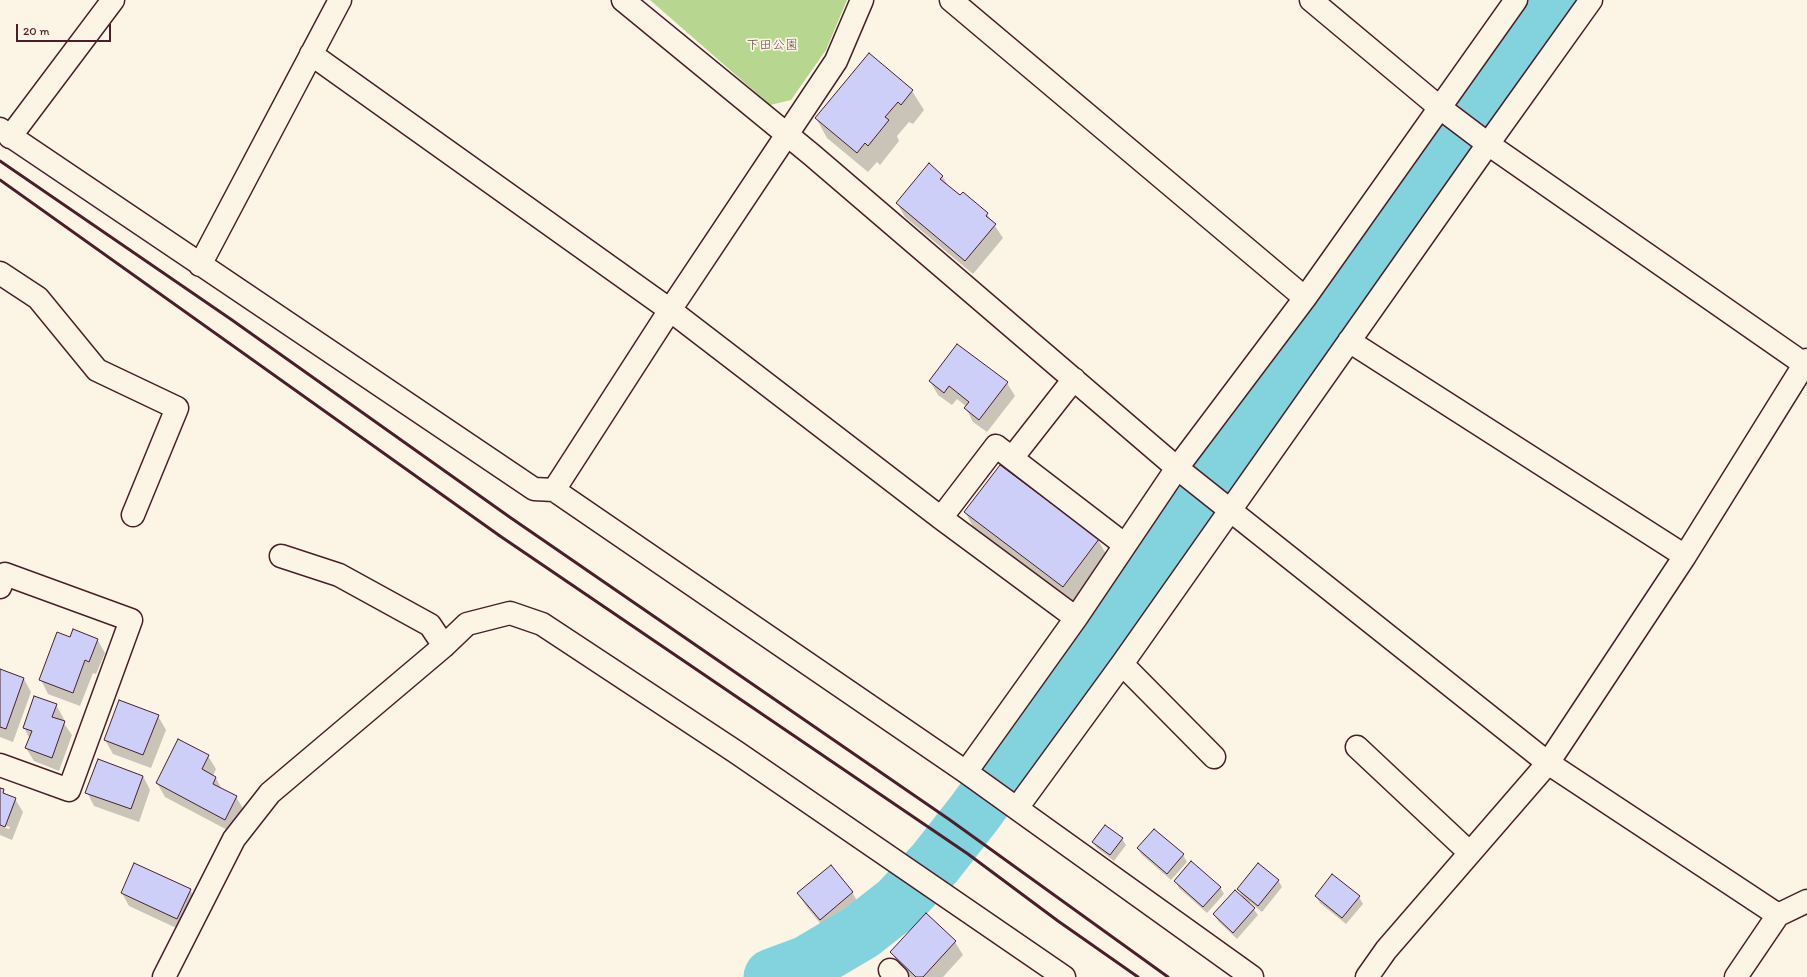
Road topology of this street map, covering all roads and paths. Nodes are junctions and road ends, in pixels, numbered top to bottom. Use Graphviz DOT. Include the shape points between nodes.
graph roads {
  1 [pos="113,0"];
  2 [pos="340,0"];
  3 [pos="623,0"];
  4 [pos="862,0"];
  5 [pos="952,0"];
  6 [pos="1311,0"];
  7 [pos="1516,0"];
  8 [pos="1591,0"];
  9 [pos="311,54"];
  10 [pos="1439,107"];
  11 [pos="5,133"];
  12 [pos="787,134"];
  13 [pos="1488,144"];
  14 [pos="200,265"];
  15 [pos="0,273"];
  16 [pos="1305,298"];
  17 [pos="670,310"];
  18 [pos="1349,341"];
  19 [pos="1806,363"];
  20 [pos="1074,379"];
  21 [pos="1012,458"];
  22 [pos="1177,468"];
  23 [pos="554,490"];
  24 [pos="1231,510"];
  25 [pos="133,515"];
  26 [pos="941,518"];
  27 [pos="1125,545"];
  28 [pos="281,556"];
  29 [pos="1686,556"];
  30 [pos="0,587"];
  31 [pos="1076,618"];
  32 [pos="444,646"];
  33 [pos="1122,664"];
  34 [pos="1357,747"];
  35 [pos="1214,757"];
  36 [pos="1548,763"];
  37 [pos="0,765"];
  38 [pos="966,772"];
  39 [pos="1016,808"];
  40 [pos="1470,853"];
  41 [pos="1807,901"];
  42 [pos="1778,915"];
  43 [pos="164,977"];
  44 [pos="1064,977"];
  45 [pos="1252,977"];
  46 [pos="1367,977"];
  47 [pos="1736,977"];
  1 -- 11 [label="street"];
  2 -- 9 [label="street"];
  3 -- 12 [label="street"];
  4 -- 12 [label="street" via="836,61"];
  5 -- 16 [label="street"];
  6 -- 10 [label="street"];
  7 -- 10 [label="street"];
  8 -- 13 [label="street"];
  9 -- 14 [label="street"];
  9 -- 17 [label="street"];
  10 -- 13 [label="street"];
  10 -- 16 [label="street"];
  11 -- 14 [label="street"];
  12 -- 17 [label="street"];
  12 -- 20 [label="street"];
  13 -- 18 [label="street"];
  13 -- 19 [label="street"];
  14 -- 23 [label="street" via="534,489"];
  15 -- 25 [label="street" via="38,298 97,370 177,408"];
  16 -- 22 [label="street"];
  17 -- 23 [label="street"];
  17 -- 26 [label="street"];
  18 -- 24 [label="street"];
  18 -- 29 [label="street"];
  19 -- 29 [label="street"];
  20 -- 21 [label="street"];
  20 -- 22 [label="street"];
  21 -- 26 [label="street" via="996,446"];
  21 -- 27 [label="street"];
  22 -- 24 [label="street"];
  22 -- 27 [label="street"];
  23 -- 38 [label="street"];
  24 -- 33 [label="street"];
  24 -- 36 [label="street"];
  26 -- 31 [label="street"];
  27 -- 31 [label="street"];
  28 -- 32 [label="street" via="339,575 430,625"];
  29 -- 36 [label="street"];
  30 -- 37 [label="street" via="5,574 131,620 69,790"];
  31 -- 38 [label="street"];
  32 -- 43 [label="street" via="270,793 234,839"];
  32 -- 44 [label="street" via="467,624 510,613 542,624 736,752"];
  33 -- 35 [label="street"];
  33 -- 39 [label="street"];
  34 -- 40 [label="street"];
  36 -- 40 [label="street"];
  36 -- 42 [label="street"];
  38 -- 39 [label="street"];
  39 -- 45 [label="street"];
  40 -- 46 [label="street" via="1386,950"];
  41 -- 42 [label="street"];
  42 -- 47 [label="street"];
}
